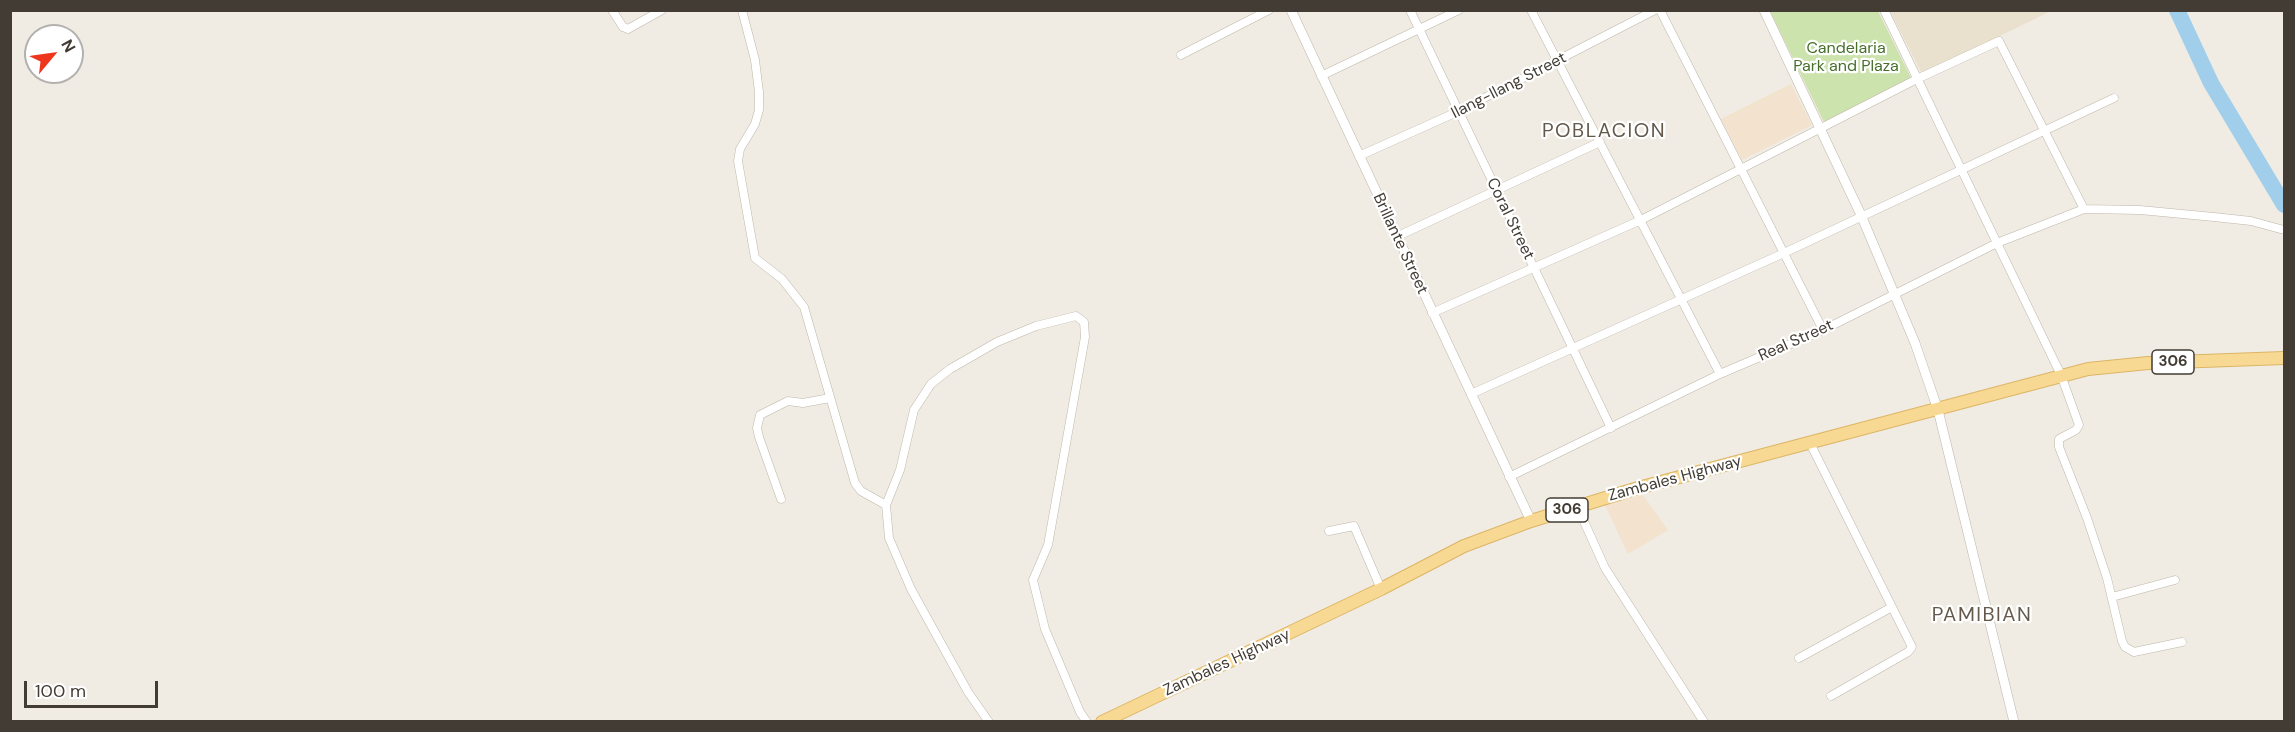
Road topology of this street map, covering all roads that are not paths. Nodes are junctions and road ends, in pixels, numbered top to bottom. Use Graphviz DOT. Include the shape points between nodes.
graph roads {
  1 [pos="612,10"];
  2 [pos="662,10"];
  3 [pos="742,10"];
  4 [pos="1269,10"];
  5 [pos="1291,10"];
  6 [pos="1410,10"];
  7 [pos="1459,10"];
  8 [pos="1531,10"];
  9 [pos="1655,10"];
  10 [pos="1660,10"];
  11 [pos="1764,10"];
  12 [pos="1884,10"];
  13 [pos="1419,30"];
  14 [pos="1181,55"];
  15 [pos="1557,62"];
  16 [pos="1321,76"];
  17 [pos="1917,79"];
  18 [pos="2114,98"];
  19 [pos="1457,112"];
  20 [pos="1821,129"];
  21 [pos="2044,132"];
  22 [pos="1600,142"];
  23 [pos="1359,156"];
  24 [pos="1741,170"];
  25 [pos="1963,170"];
  26 [pos="1497,192"];
  27 [pos="2084,209"];
  28 [pos="1861,215"];
  29 [pos="1641,220"];
  30 [pos="2284,230"];
  31 [pos="1396,237"];
  32 [pos="1997,243"];
  33 [pos="1784,253"];
  34 [pos="1534,267"];
  35 [pos="1896,295"];
  36 [pos="1680,299"];
  37 [pos="1432,314"];
  38 [pos="1823,330"];
  39 [pos="1572,348"];
  40 [pos="2284,358"];
  41 [pos="1720,374"];
  42 [pos="2061,375"];
  43 [pos="1471,394"];
  44 [pos="830,398"];
  45 [pos="1938,410"];
  46 [pos="1611,428"];
  47 [pos="1810,443"];
  48 [pos="1509,477"];
  49 [pos="781,499"];
  50 [pos="886,505"];
  51 [pos="1577,506"];
  52 [pos="1531,521"];
  53 [pos="1329,531"];
  54 [pos="2175,580"];
  55 [pos="1381,589"];
  56 [pos="2112,597"];
  57 [pos="1892,607"];
  58 [pos="2182,642"];
  59 [pos="1799,658"];
  60 [pos="1831,696"];
  61 [pos="989,722"];
  62 [pos="1087,722"];
  63 [pos="1102,722"];
  64 [pos="1704,722"];
  65 [pos="2014,722"];
  1 -- 2 [label="street" via="628,29"];
  3 -- 44 [label="street" via="759,92 759,110 738,161 752,249 760,264 782,279 804,307"];
  4 -- 14 [label="street"];
  5 -- 16 [label="street, Brillante Street"];
  6 -- 13 [label="street, Coral Street"];
  7 -- 13 [label="street"];
  8 -- 15 [label="street"];
  9 -- 15 [label="street, Ilang-Ilang Street"];
  10 -- 24 [label="street"];
  11 -- 20 [label="street"];
  12 -- 17 [label="street"];
  13 -- 16 [label="street"];
  13 -- 19 [label="street, Coral Street"];
  15 -- 19 [label="street, Ilang-Ilang Street"];
  15 -- 22 [label="street"];
  16 -- 23 [label="street, Brillante Street"];
  17 -- 20 [label="street"];
  17 -- 21 [label="street" via="1999,42"];
  17 -- 25 [label="street"];
  18 -- 21 [label="street"];
  19 -- 23 [label="street, Ilang-Ilang Street"];
  19 -- 26 [label="street, Coral Street"];
  20 -- 24 [label="street"];
  20 -- 28 [label="street"];
  21 -- 25 [label="street"];
  21 -- 27 [label="street"];
  22 -- 26 [label="street"];
  22 -- 29 [label="street"];
  23 -- 31 [label="street, Brillante Street"];
  24 -- 29 [label="street"];
  24 -- 33 [label="street"];
  25 -- 28 [label="street"];
  25 -- 32 [label="street"];
  26 -- 31 [label="street"];
  26 -- 34 [label="street, Coral Street"];
  27 -- 30 [label="street" via="2214,217"];
  27 -- 32 [label="street, Real Street"];
  28 -- 33 [label="street"];
  28 -- 35 [label="street"];
  29 -- 34 [label="street"];
  29 -- 36 [label="street"];
  31 -- 37 [label="street, Brillante Street"];
  32 -- 35 [label="street, Real Street"];
  32 -- 42 [label="street"];
  33 -- 36 [label="street"];
  33 -- 38 [label="street"];
  34 -- 37 [label="street"];
  34 -- 39 [label="street, Coral Street"];
  35 -- 38 [label="street, Real Street"];
  35 -- 45 [label="street"];
  36 -- 39 [label="street"];
  36 -- 41 [label="street"];
  37 -- 43 [label="street, Brillante Street"];
  38 -- 41 [label="street, Real Street"];
  39 -- 43 [label="street"];
  39 -- 46 [label="street, Coral Street"];
  40 -- 42 [label="main road, Zambales Highway / 306" via="2148,363"];
  41 -- 46 [label="street, Real Street"];
  42 -- 45 [label="main road, Zambales Highway / 306"];
  42 -- 56 [label="street" via="2079,425 2058,439 2059,447"];
  43 -- 48 [label="street, Brillante Street"];
  44 -- 49 [label="street" via="803,403 788,401 765,411 758,419 759,437"];
  44 -- 50 [label="street" via="855,483 861,491"];
  45 -- 47 [label="main road, Zambales Highway / 306"];
  45 -- 65 [label="street"];
  46 -- 48 [label="street, Real Street"];
  47 -- 51 [label="main road, Zambales Highway / 306"];
  47 -- 57 [label="street"];
  48 -- 52 [label="street, Brillante Street"];
  50 -- 61 [label="street" via="890,538 910,589"];
  50 -- 62 [label="street" via="900,470 914,410 931,384 997,342 1069,316 1083,319 1085,337 1048,545 1033,579 1045,629"];
  51 -- 52 [label="main road, Zambales Highway / 306"];
  51 -- 64 [label="street" via="1605,568"];
  52 -- 55 [label="main road, Zambales Highway / 306" via="1464,546"];
  53 -- 55 [label="street" via="1354,526"];
  54 -- 56 [label="street"];
  55 -- 63 [label="main road, Zambales Highway / 306"];
  56 -- 58 [label="street" via="2122,641 2129,651"];
  57 -- 59 [label="street"];
  57 -- 60 [label="street" via="1911,650"];
}
